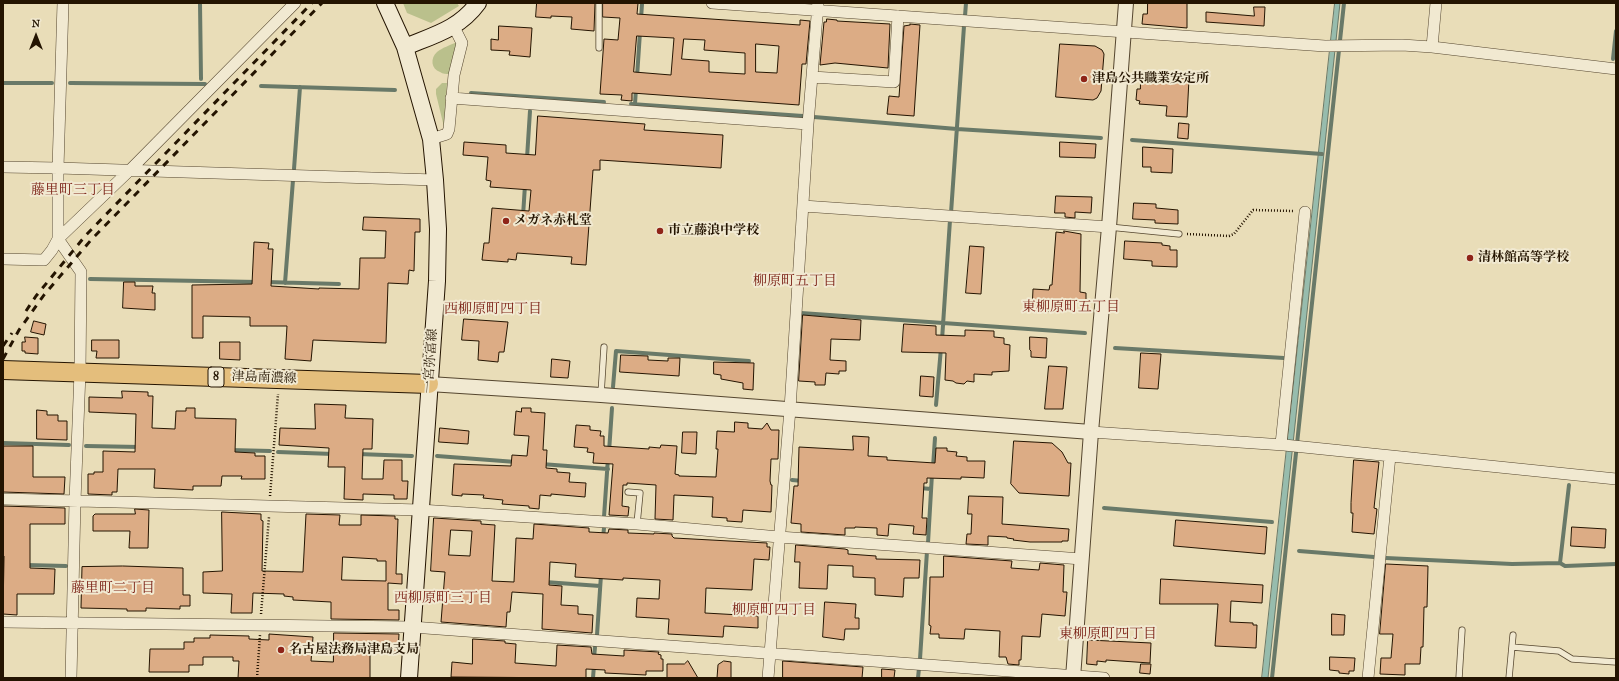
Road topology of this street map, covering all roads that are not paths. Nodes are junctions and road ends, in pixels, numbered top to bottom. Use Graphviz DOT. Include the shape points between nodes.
graph roads {
  1 [pos="62,3"];
  2 [pos="295,3"];
  3 [pos="385,3"];
  4 [pos="478,3"];
  5 [pos="599,3"];
  6 [pos="712,3"];
  7 [pos="1126,3"];
  8 [pos="1436,3"];
  9 [pos="818,7"];
  10 [pos="898,16"];
  11 [pos="454,27"];
  12 [pos="1124,32"];
  13 [pos="405,47"];
  14 [pos="1432,47"];
  15 [pos="599,48"];
  16 [pos="1616,69"];
  17 [pos="812,77"];
  18 [pos="451,98"];
  19 [pos="808,124"];
  20 [pos="431,139"];
  21 [pos="3,167"];
  22 [pos="58,168"];
  23 [pos="130,170"];
  24 [pos="435,180"];
  25 [pos="803,206"];
  26 [pos="1305,212"];
  27 [pos="1109,227"];
  28 [pos="1179,234"];
  29 [pos="58,239"];
  30 [pos="3,258"];
  31 [pos="604,347"];
  32 [pos="3,370"];
  33 [pos="80,372"];
  34 [pos="429,384"];
  35 [pos="601,395"];
  36 [pos="790,409"];
  37 [pos="1091,432"];
  38 [pos="1283,444"];
  39 [pos="1390,456"];
  40 [pos="1616,479"];
  41 [pos="628,492"];
  42 [pos="3,499"];
  43 [pos="75,501"];
  44 [pos="420,510"];
  45 [pos="637,524"];
  46 [pos="779,537"];
  47 [pos="1082,559"];
  48 [pos="3,622"];
  49 [pos="73,622"];
  50 [pos="412,627"];
  51 [pos="1462,630"];
  52 [pos="1513,635"];
  53 [pos="1512,648"];
  54 [pos="770,653"];
  55 [pos="1616,662"];
  56 [pos="1073,677"];
  57 [pos="71,678"];
  58 [pos="409,678"];
  59 [pos="768,678"];
  60 [pos="1104,678"];
  61 [pos="1368,678"];
  62 [pos="1459,678"];
  63 [pos="1509,678"];
  1 -- 22 [label="street"];
  2 -- 23 [label="street"];
  3 -- 13 [label="main road, 一宮弥富線"];
  4 -- 11 [label="main road" via="470,14"];
  5 -- 15 [label="lane"];
  6 -- 9 [label="street"];
  7 -- 12 [label="street"];
  8 -- 14 [label="street"];
  9 -- 10 [label="street"];
  9 -- 17 [label="street"];
  10 -- 12 [label="street"];
  10 -- 17 [label="street" via="894,82"];
  11 -- 13 [label="main road"];
  11 -- 18 [label="street" via="462,43"];
  12 -- 14 [label="street" via="1325,46"];
  12 -- 27 [label="street"];
  13 -- 20 [label="main road, 一宮弥富線"];
  14 -- 16 [label="street"];
  17 -- 19 [label="street"];
  18 -- 19 [label="street"];
  18 -- 20 [label="street" via="447,134"];
  19 -- 25 [label="street"];
  20 -- 24 [label="main road, 一宮弥富線"];
  21 -- 22 [label="street"];
  22 -- 23 [label="street"];
  22 -- 29 [label="street"];
  23 -- 24 [label="street"];
  23 -- 29 [label="street"];
  24 -- 34 [label="main road, 一宮弥富線" via="438,230 437,281"];
  25 -- 27 [label="street"];
  25 -- 36 [label="street"];
  26 -- 38 [label="street"];
  27 -- 28 [label="lane"];
  27 -- 37 [label="street"];
  29 -- 30 [label="street" via="44,260"];
  29 -- 33 [label="street" via="81,272"];
  31 -- 35 [label="lane"];
  32 -- 33 [label="main road, 津島南濃線 / 8"];
  33 -- 34 [label="main road, 津島南濃線 / 8"];
  33 -- 43 [label="street"];
  34 -- 35 [label="street"];
  34 -- 44 [label="main road, 一宮弥富線"];
  35 -- 36 [label="street"];
  36 -- 37 [label="street"];
  36 -- 46 [label="street"];
  37 -- 38 [label="street"];
  37 -- 47 [label="street"];
  38 -- 39 [label="street"];
  39 -- 40 [label="street"];
  39 -- 61 [label="street"];
  41 -- 45 [label="lane" via="640,493"];
  42 -- 43 [label="street"];
  43 -- 44 [label="street"];
  43 -- 49 [label="street"];
  44 -- 45 [label="street"];
  44 -- 50 [label="main road, 一宮弥富線"];
  45 -- 46 [label="street"];
  46 -- 47 [label="street"];
  46 -- 54 [label="street"];
  47 -- 56 [label="street"];
  48 -- 49 [label="street"];
  49 -- 50 [label="street"];
  49 -- 57 [label="street"];
  50 -- 54 [label="street"];
  50 -- 58 [label="main road, 一宮弥富線"];
  51 -- 62 [label="lane"];
  52 -- 53 [label="lane"];
  53 -- 55 [label="lane" via="1560,651 1572,659"];
  53 -- 63 [label="lane"];
  54 -- 56 [label="street"];
  54 -- 59 [label="street"];
  56 -- 60 [label="street"];
}
